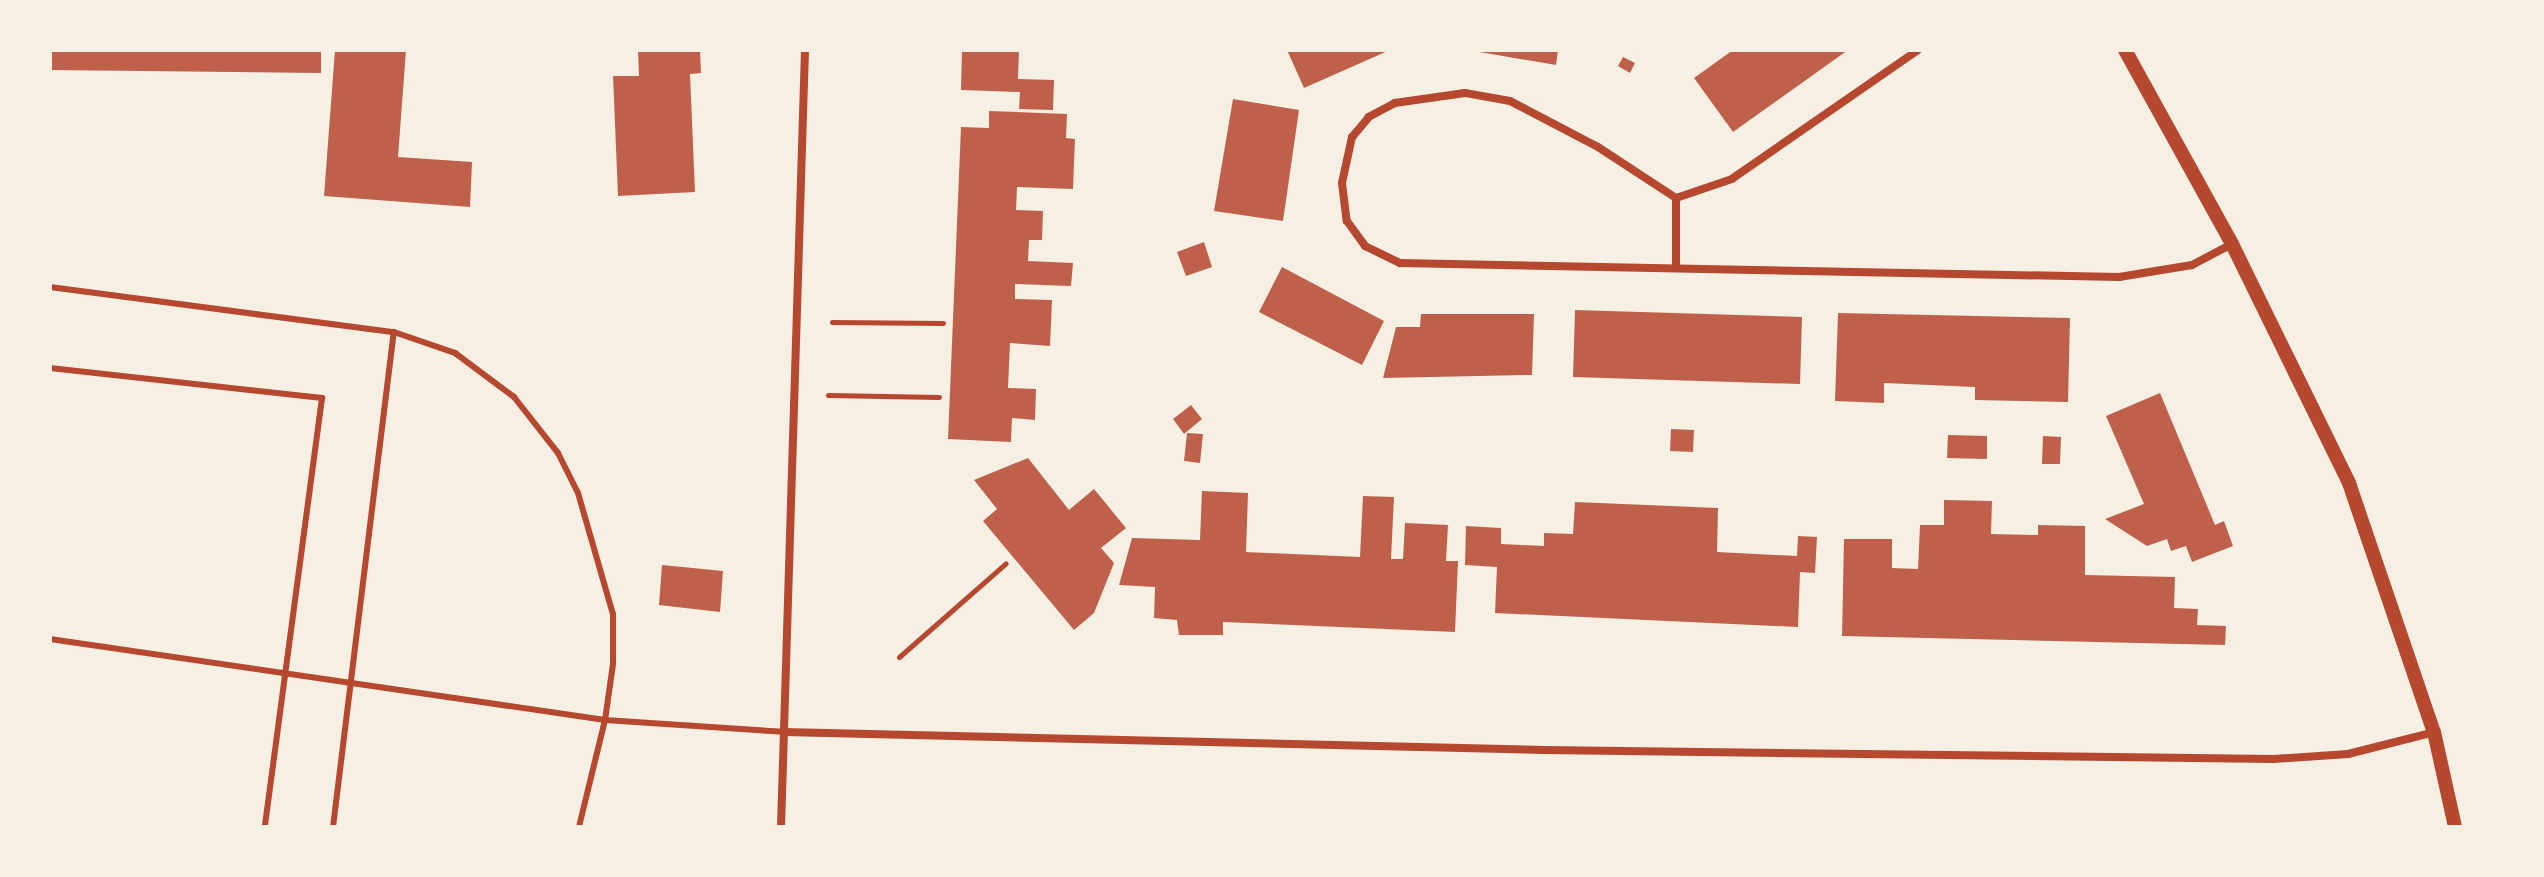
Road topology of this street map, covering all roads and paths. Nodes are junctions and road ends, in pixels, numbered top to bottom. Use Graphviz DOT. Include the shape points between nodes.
graph roads {
  1 [pos="805,50"];
  2 [pos="1918,50"];
  3 [pos="2125,50"];
  4 [pos="1676,198"];
  5 [pos="2232,244"];
  6 [pos="1676,267"];
  7 [pos="50,287"];
  8 [pos="797,322"];
  9 [pos="943,323"];
  10 [pos="394,332"];
  11 [pos="50,368"];
  12 [pos="795,395"];
  13 [pos="939,397"];
  14 [pos="1006,563"];
  15 [pos="50,639"];
  16 [pos="899,657"];
  17 [pos="288,673"];
  18 [pos="352,683"];
  19 [pos="605,720"];
  20 [pos="784,732"];
  21 [pos="2434,732"];
  22 [pos="265,827"];
  23 [pos="333,827"];
  24 [pos="579,827"];
  25 [pos="781,827"];
  26 [pos="2455,827"];
  1 -- 8 [label="street"];
  2 -- 4 [label="street" via="1732,179"];
  3 -- 5 [label="street"];
  4 -- 6 [label="street"];
  4 -- 6 [label="street" via="1551,119 1510,101 1465,93 1395,103 1369,117 1352,137 1344,159 1347,221 1365,246 1400,263"];
  5 -- 6 [label="street" via="2192,265 2119,277"];
  5 -- 21 [label="street" via="2349,483"];
  7 -- 10 [label="lane"];
  8 -- 9 [label="path"];
  8 -- 12 [label="street"];
  10 -- 18 [label="lane"];
  10 -- 19 [label="lane" via="427,340 485,372 514,397 558,453 593,536 613,614"];
  11 -- 17 [label="lane" via="322,398"];
  12 -- 13 [label="path"];
  12 -- 20 [label="street"];
  14 -- 16 [label="path"];
  15 -- 17 [label="lane"];
  17 -- 18 [label="lane"];
  17 -- 22 [label="lane"];
  18 -- 19 [label="lane"];
  18 -- 23 [label="lane"];
  19 -- 20 [label="lane"];
  19 -- 24 [label="lane"];
  20 -- 21 [label="street" via="1544,750 2273,759 2348,754"];
  20 -- 25 [label="street"];
  21 -- 26 [label="street"];
}
